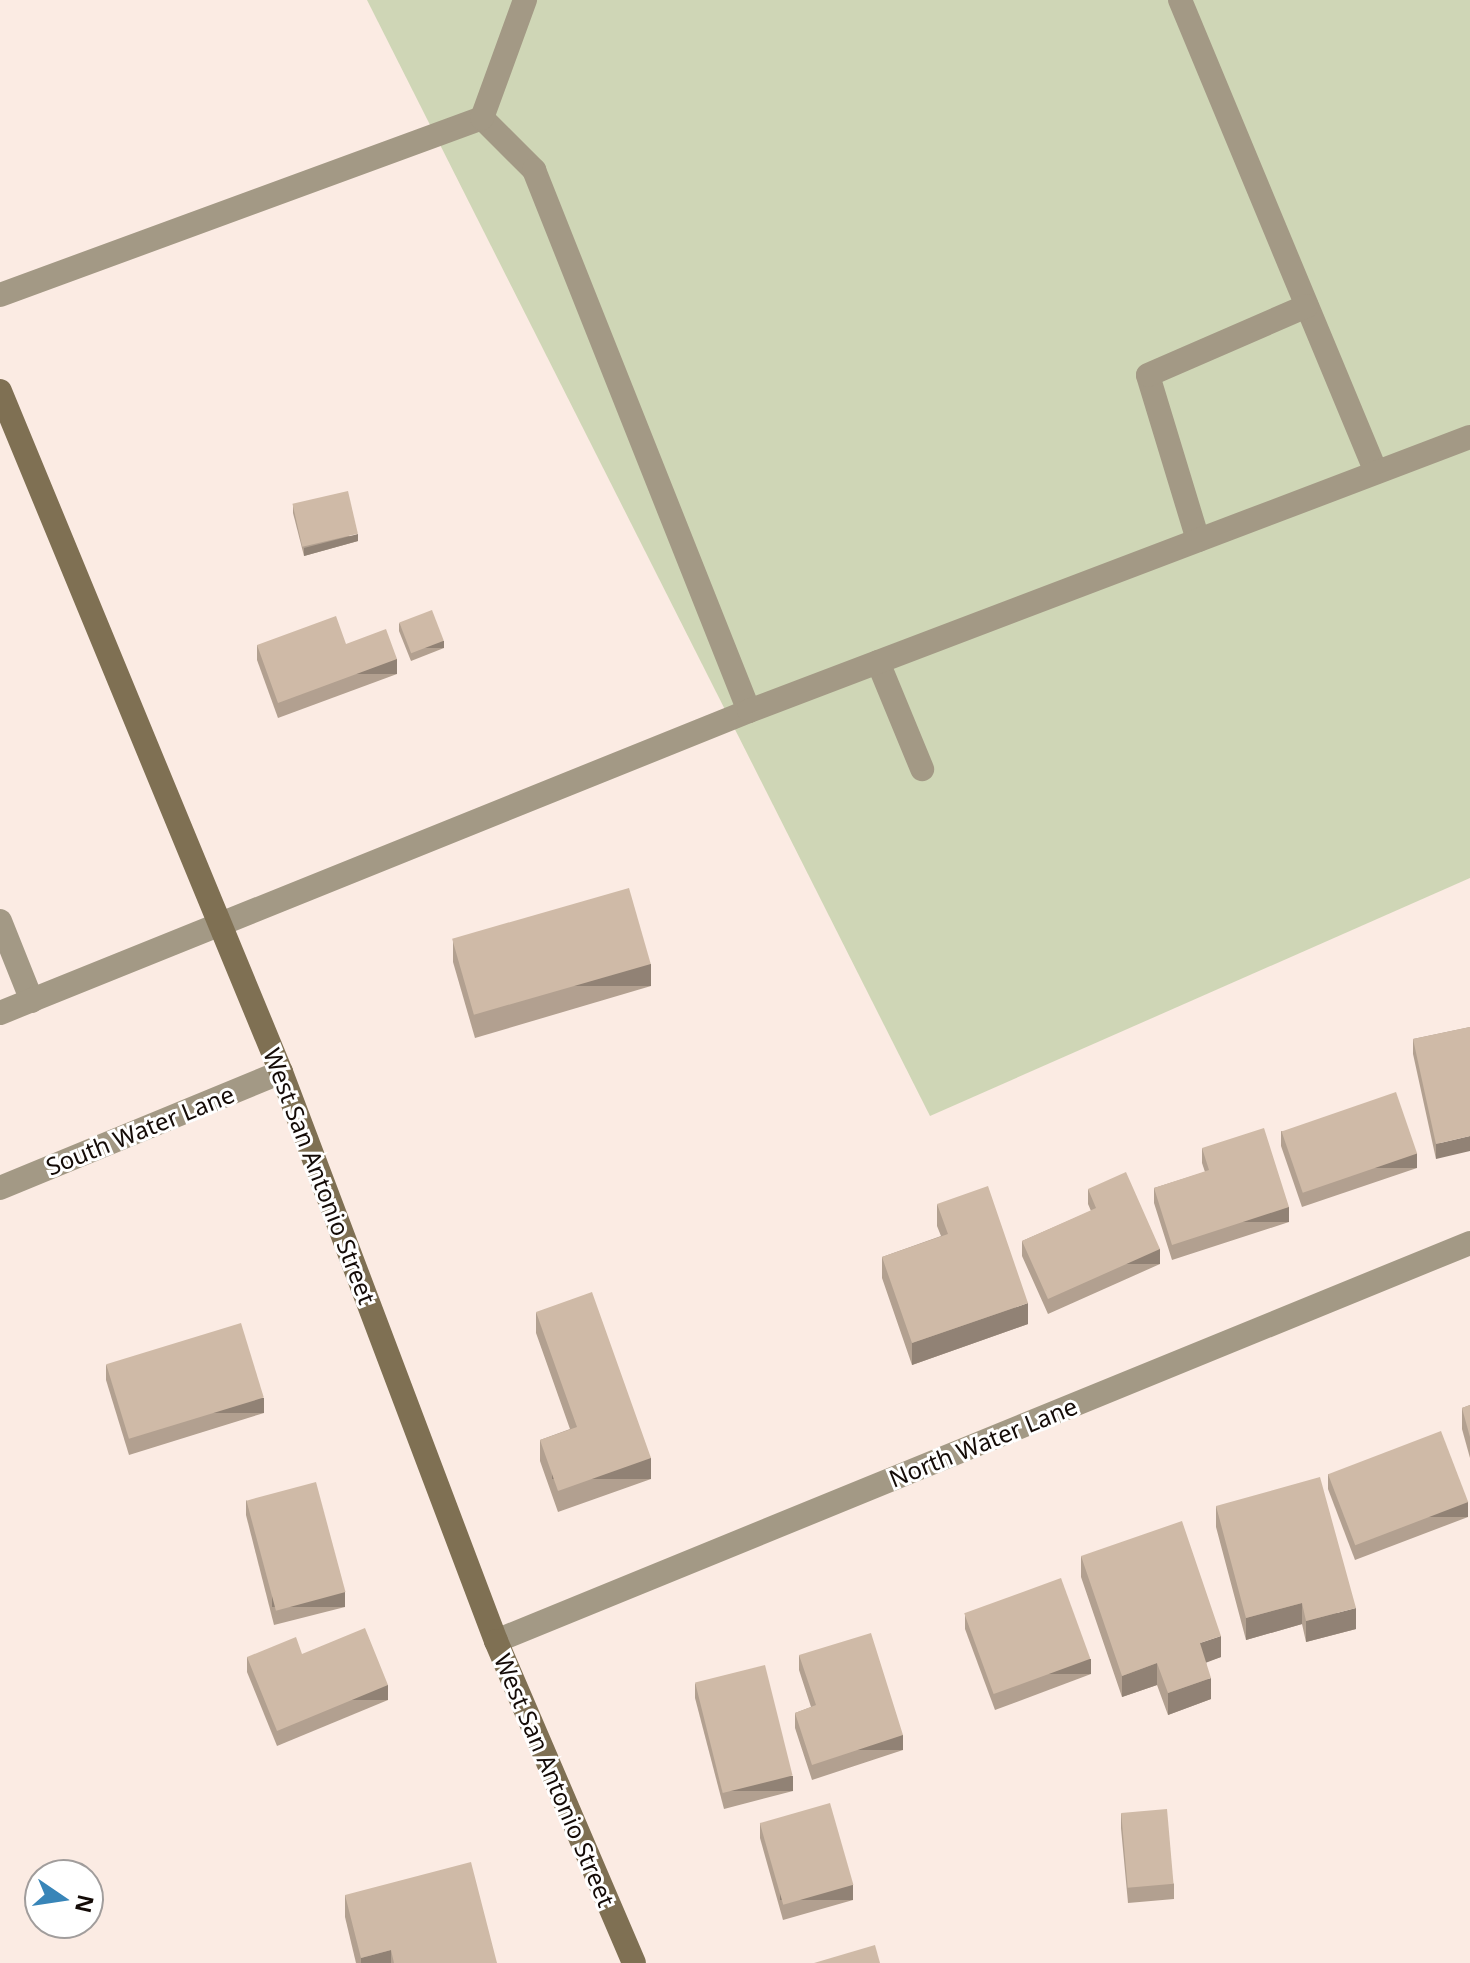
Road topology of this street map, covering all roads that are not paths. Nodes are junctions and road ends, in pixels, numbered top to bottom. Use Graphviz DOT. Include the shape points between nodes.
graph roads {
  1 [pos="525,0"];
  2 [pos="1180,0"];
  3 [pos="482,118"];
  4 [pos="0,295"];
  5 [pos="1307,306"];
  6 [pos="0,391"];
  7 [pos="1470,437"];
  8 [pos="1376,472"];
  9 [pos="1198,540"];
  10 [pos="878,662"];
  11 [pos="749,711"];
  12 [pos="922,769"];
  13 [pos="0,921"];
  14 [pos="221,927"];
  15 [pos="32,1001"];
  16 [pos="0,1013"];
  17 [pos="281,1072"];
  18 [pos="0,1188"];
  19 [pos="1470,1243"];
  20 [pos="496,1641"];
  21 [pos="634,1963"];
  1 -- 3 [label="street"];
  2 -- 5 [label="street"];
  3 -- 4 [label="street"];
  3 -- 11 [label="street" via="534,170"];
  5 -- 8 [label="street"];
  5 -- 9 [label="street" via="1148,375"];
  6 -- 14 [label="street, West San Antonio Street"];
  7 -- 8 [label="street"];
  8 -- 9 [label="street"];
  9 -- 10 [label="street"];
  10 -- 11 [label="street"];
  10 -- 12 [label="street"];
  11 -- 14 [label="street"];
  13 -- 15 [label="street"];
  14 -- 15 [label="street"];
  14 -- 17 [label="street, West San Antonio Street"];
  15 -- 16 [label="street"];
  17 -- 18 [label="street, South Water Lane"];
  17 -- 20 [label="street, West San Antonio Street"];
  19 -- 20 [label="street, North Water Lane"];
  20 -- 21 [label="street, West San Antonio Street"];
}
